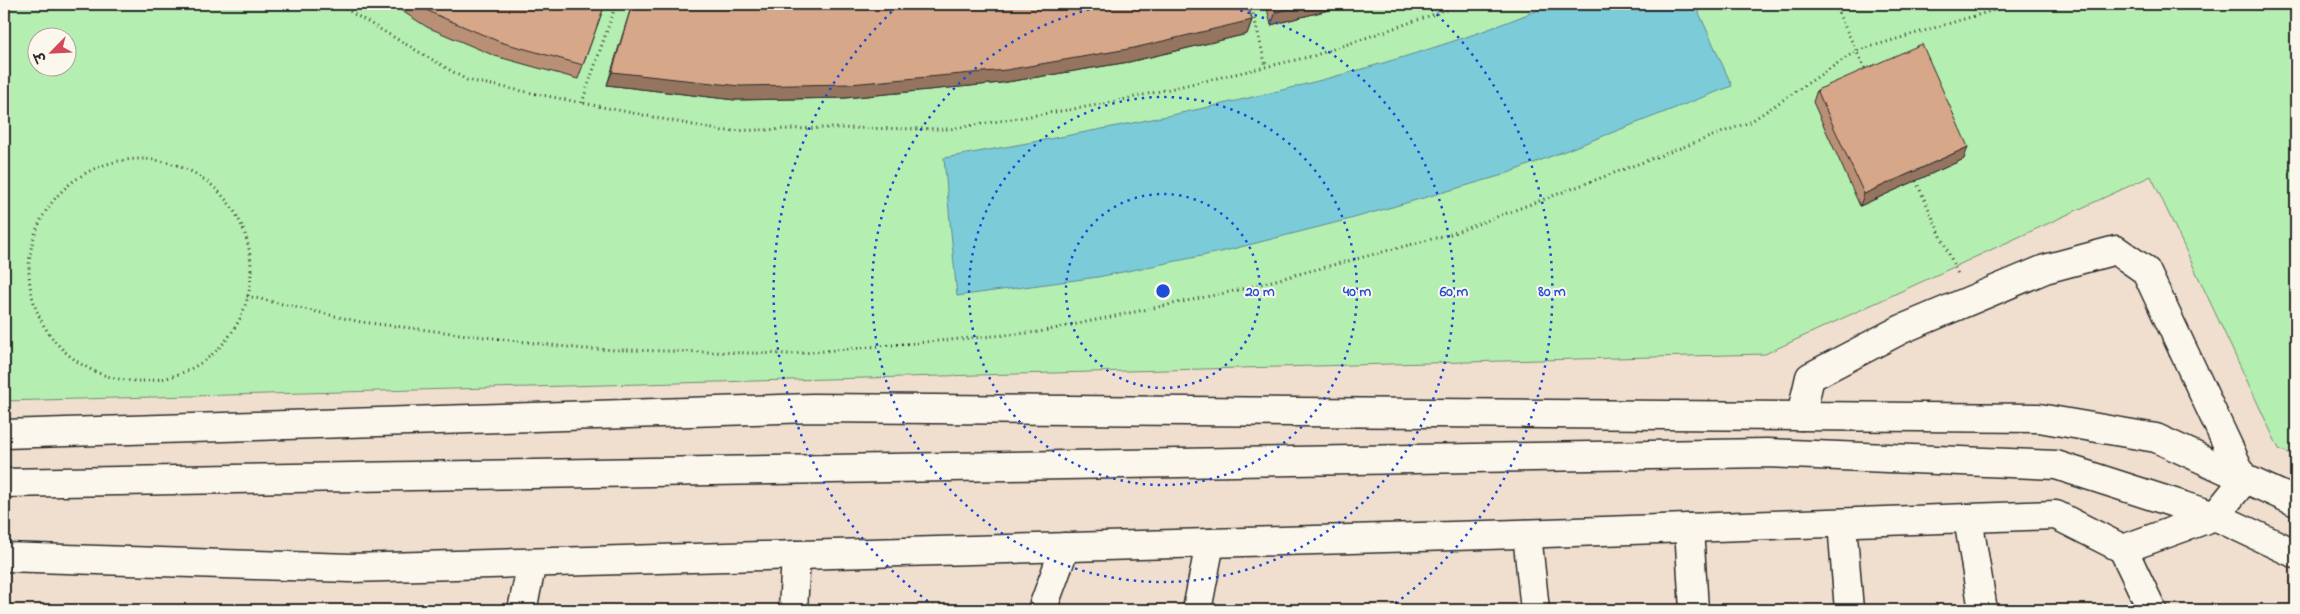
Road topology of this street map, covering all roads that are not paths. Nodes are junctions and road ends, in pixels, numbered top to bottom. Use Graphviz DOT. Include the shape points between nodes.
graph roads {
  1 [pos="1801,416"];
  2 [pos="4,434"];
  3 [pos="2244,480"];
  4 [pos="4,483"];
  5 [pos="2296,502"];
  6 [pos="2215,516"];
  7 [pos="1968,518"];
  8 [pos="1842,523"];
  9 [pos="1689,528"];
  10 [pos="1527,534"];
  11 [pos="1210,543"];
  12 [pos="1065,547"];
  13 [pos="2123,549"];
  14 [pos="2296,554"];
  15 [pos="796,555"];
  16 [pos="4,557"];
  17 [pos="532,563"];
  18 [pos="522,610"];
  19 [pos="793,610"];
  20 [pos="1042,610"];
  21 [pos="1197,610"];
  22 [pos="1535,610"];
  23 [pos="1694,610"];
  24 [pos="1849,610"];
  25 [pos="1983,610"];
  26 [pos="2152,610"];
  1 -- 2 [label="street" via="812,408"];
  1 -- 3 [label="street" via="2039,418 2156,438"];
  1 -- 3 [label="street" via="1810,377 1902,329 1970,300 2045,269 2116,250 2146,271"];
  3 -- 5 [label="street"];
  3 -- 6 [label="street"];
  4 -- 6 [label="street" via="1767,453 2056,465"];
  6 -- 13 [label="street"];
  6 -- 14 [label="street"];
  7 -- 8 [label="street"];
  7 -- 13 [label="street" via="2056,515"];
  7 -- 25 [label="street"];
  8 -- 9 [label="street"];
  8 -- 24 [label="street"];
  9 -- 10 [label="street"];
  9 -- 23 [label="street"];
  10 -- 11 [label="street"];
  10 -- 22 [label="street"];
  11 -- 12 [label="street"];
  11 -- 21 [label="street"];
  12 -- 15 [label="street"];
  12 -- 20 [label="street"];
  13 -- 26 [label="street"];
  15 -- 17 [label="street"];
  15 -- 19 [label="street"];
  16 -- 17 [label="street" via="351,568"];
  17 -- 18 [label="street"];
}
